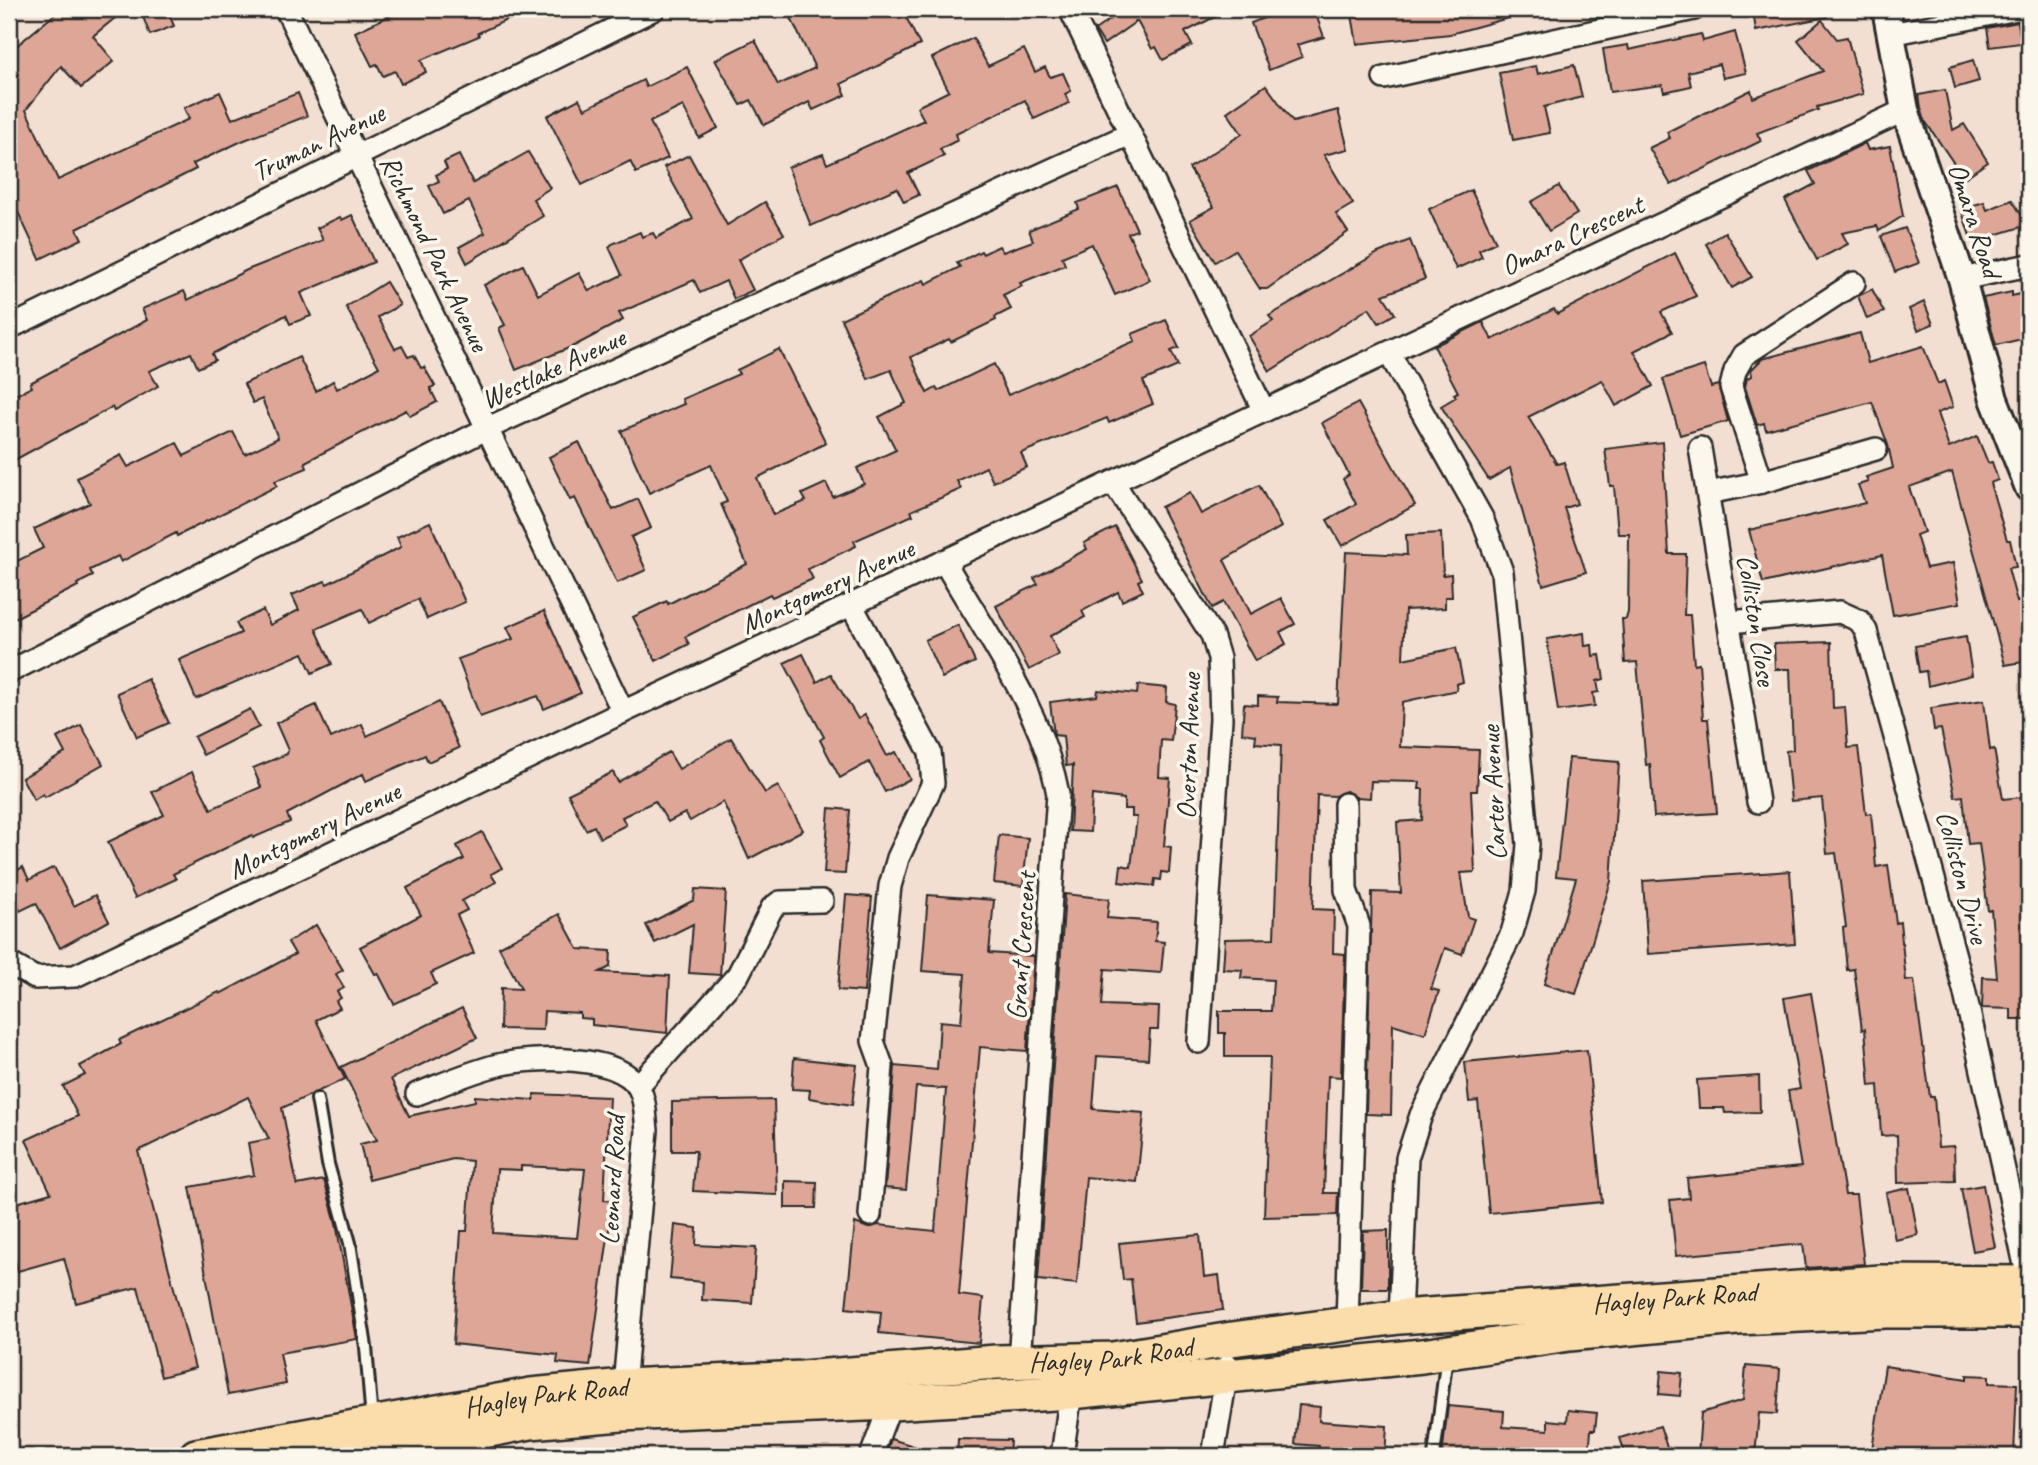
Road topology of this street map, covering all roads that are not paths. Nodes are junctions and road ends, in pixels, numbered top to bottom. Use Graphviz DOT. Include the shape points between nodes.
graph roads {
  1 [pos="286,9"];
  2 [pos="654,9"];
  3 [pos="1070,9"];
  4 [pos="1694,9"];
  5 [pos="2017,9"];
  6 [pos="1889,21"];
  7 [pos="1384,78"];
  8 [pos="1905,110"];
  9 [pos="1130,134"];
  10 [pos="356,154"];
  11 [pos="2029,265"];
  12 [pos="1962,279"];
  13 [pos="1854,283"];
  14 [pos="9,328"];
  15 [pos="1389,352"];
  16 [pos="1264,411"];
  17 [pos="488,429"];
  18 [pos="1700,447"];
  19 [pos="1876,449"];
  20 [pos="1113,482"];
  21 [pos="1762,482"];
  22 [pos="2029,488"];
  23 [pos="1708,494"];
  24 [pos="944,561"];
  25 [pos="852,606"];
  26 [pos="1728,621"];
  27 [pos="9,672"];
  28 [pos="623,712"];
  29 [pos="1758,802"];
  30 [pos="1345,804"];
  31 [pos="822,901"];
  32 [pos="9,962"];
  33 [pos="1199,1042"];
  34 [pos="638,1086"];
  35 [pos="417,1094"];
  36 [pos="317,1099"];
  37 [pos="870,1215"];
  38 [pos="2029,1283"];
  39 [pos="2029,1311"];
  40 [pos="1400,1317"];
  41 [pos="1347,1324"];
  42 [pos="1232,1339"];
  43 [pos="1447,1352"];
  44 [pos="1019,1361"];
  45 [pos="1227,1376"];
  46 [pos="624,1386"];
  47 [pos="1071,1392"];
  48 [pos="891,1403"];
  49 [pos="372,1424"];
  50 [pos="421,1450"];
  51 [pos="196,1456"];
  52 [pos="358,1456"];
  53 [pos="872,1456"];
  54 [pos="1062,1456"];
  55 [pos="1213,1456"];
  56 [pos="1434,1456"];
  1 -- 10 [label="street, Richmond Park Avenue"];
  2 -- 10 [label="street, Truman Avenue"];
  3 -- 9 [label="street"];
  4 -- 7 [label="street"];
  5 -- 6 [label="street"];
  6 -- 8 [label="street, Omara Road"];
  8 -- 12 [label="street, Omara Road"];
  8 -- 15 [label="street, Omara Crescent"];
  9 -- 16 [label="street"];
  9 -- 17 [label="street, Westlake Avenue"];
  10 -- 14 [label="street, Truman Avenue"];
  10 -- 17 [label="street, Richmond Park Avenue"];
  11 -- 12 [label="street"];
  12 -- 22 [label="street, Omara Road" via="1994,399"];
  13 -- 21 [label="street" via="1744,355 1735,371 1731,387"];
  15 -- 16 [label="street, Omara Crescent"];
  15 -- 40 [label="street, Carter Avenue" via="1482,518 1502,572 1528,844 1524,891 1512,933 1421,1115 1407,1158"];
  16 -- 20 [label="street, Montgomery Avenue"];
  17 -- 27 [label="street, Westlake Avenue"];
  17 -- 28 [label="street, Richmond Park Avenue"];
  18 -- 23 [label="street, Colliston Close"];
  19 -- 21 [label="street"];
  20 -- 24 [label="street, Montgomery Avenue"];
  20 -- 33 [label="street, Overton Avenue" via="1212,635 1219,658 1221,719"];
  21 -- 23 [label="street"];
  23 -- 26 [label="street, Colliston Close"];
  24 -- 25 [label="street, Montgomery Avenue"];
  24 -- 44 [label="street, Grant Crescent" via="1041,729 1058,794"];
  25 -- 28 [label="street, Montgomery Avenue"];
  25 -- 37 [label="street" via="934,767 933,783 890,886 873,1041 882,1066"];
  26 -- 29 [label="street, Colliston Close"];
  26 -- 38 [label="street, Colliston Drive" via="1840,612 1860,621 1866,631 1964,989"];
  28 -- 32 [label="street, Montgomery Avenue" via="75,976 35,978"];
  30 -- 41 [label="street" via="1346,890 1359,926"];
  31 -- 34 [label="street" via="780,902 772,908 738,975"];
  34 -- 35 [label="street, Leonard Road" via="628,1075 599,1063 535,1061 498,1065"];
  34 -- 46 [label="street, Leonard Road" via="647,1130"];
  36 -- 49 [label="lane" via="328,1164 351,1243"];
  38 -- 40 [label="main road, Hagley Park Road" via="1881,1282"];
  39 -- 43 [label="main road, Hagley Park Road" via="1737,1318 1569,1334"];
  40 -- 41 [label="main road, Hagley Park Road"];
  41 -- 42 [label="main road, Hagley Park Road"];
  42 -- 44 [label="main road, Hagley Park Road" via="1113,1359"];
  42 -- 45 [label="street"];
  43 -- 45 [label="main road, Hagley Park Road"];
  43 -- 56 [label="lane"];
  44 -- 46 [label="main road, Hagley Park Road"];
  45 -- 47 [label="main road, Hagley Park Road"];
  45 -- 55 [label="street"];
  46 -- 49 [label="main road, Hagley Park Road" via="531,1395"];
  47 -- 48 [label="main road, Hagley Park Road"];
  47 -- 54 [label="street"];
  48 -- 50 [label="main road, Hagley Park Road" via="621,1413 530,1422"];
  48 -- 53 [label="street"];
  49 -- 51 [label="main road, Hagley Park Road"];
  50 -- 52 [label="main road, Hagley Park Road"];
}
